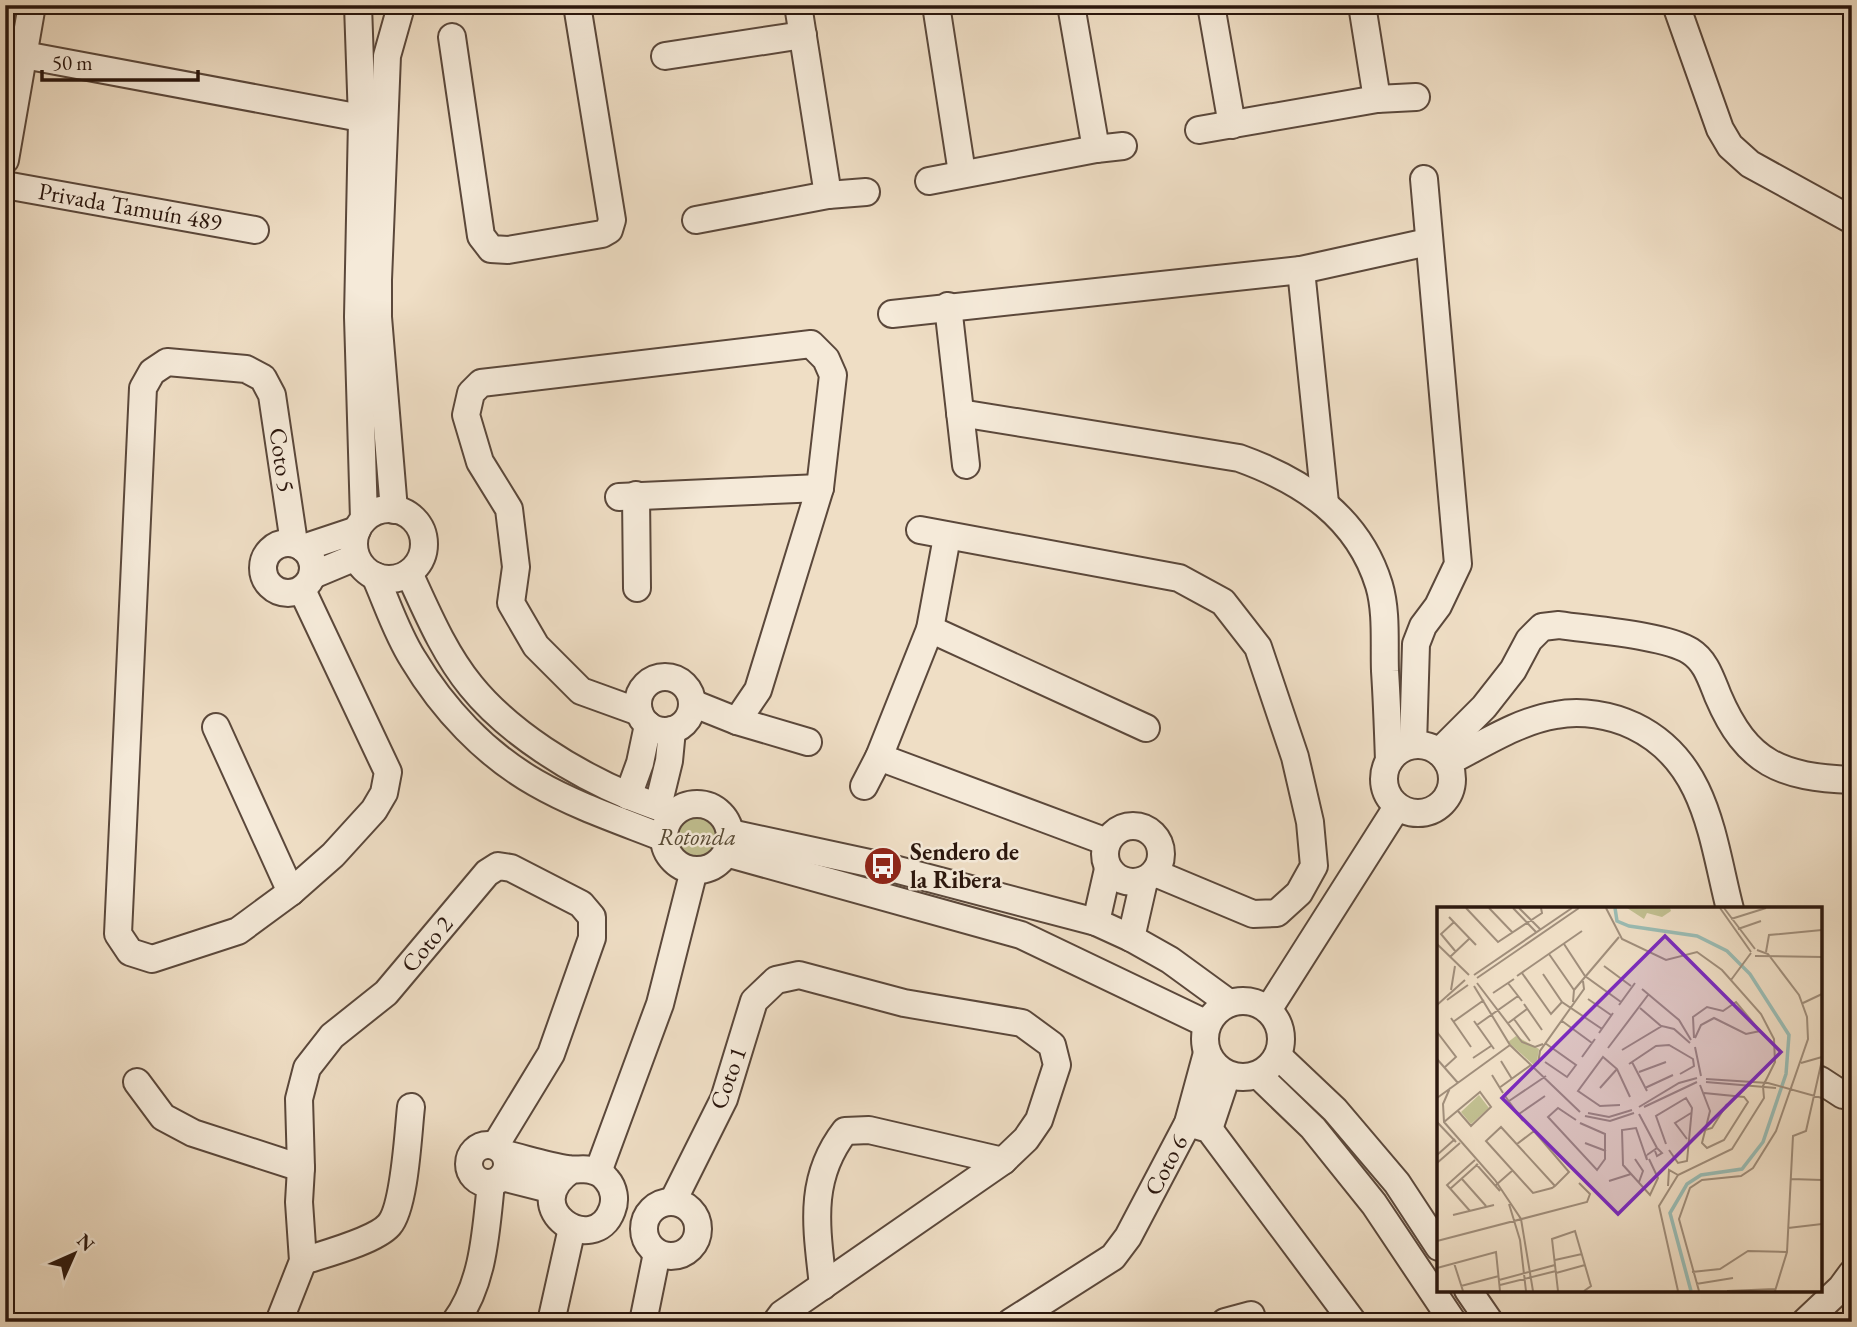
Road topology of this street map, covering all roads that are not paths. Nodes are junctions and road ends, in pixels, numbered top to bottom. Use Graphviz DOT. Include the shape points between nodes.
graph roads {
  1 [pos="32,5"];
  2 [pos="359,5"];
  3 [pos="577,5"];
  4 [pos="798,5"];
  5 [pos="936,5"];
  6 [pos="1071,5"];
  7 [pos="1211,5"];
  8 [pos="1362,5"];
  9 [pos="1676,5"];
  10 [pos="402,8"];
  11 [pos="803,35"];
  12 [pos="452,37"];
  13 [pos="24,55"];
  14 [pos="665,56"];
  15 [pos="1416,97"];
  16 [pos="1377,99"];
  17 [pos="373,121"];
  18 [pos="1232,125"];
  19 [pos="1199,130"];
  20 [pos="1124,146"];
  21 [pos="1096,149"];
  22 [pos="5,160"];
  23 [pos="962,173"];
  24 [pos="1424,179"];
  25 [pos="929,181"];
  26 [pos="5,185"];
  27 [pos="866,192"];
  28 [pos="828,195"];
  29 [pos="696,220"];
  30 [pos="1852,220"];
  31 [pos="255,230"];
  32 [pos="1428,242"];
  33 [pos="1301,270"];
  34 [pos="948,306"];
  35 [pos="892,314"];
  36 [pos="960,413"];
  37 [pos="966,466"];
  38 [pos="820,488"];
  39 [pos="1325,503"];
  40 [pos="394,509"];
  41 [pos="361,524"];
  42 [pos="920,530"];
  43 [pos="947,537"];
  44 [pos="299,546"];
  45 [pos="356,556"];
  46 [pos="409,573"];
  47 [pos="375,576"];
  48 [pos="307,582"];
  49 [pos="637,588"];
  50 [pos="1384,623"];
  51 [pos="1423,626"];
  52 [pos="930,629"];
  53 [pos="692,703"];
  54 [pos="737,721"];
  55 [pos="653,722"];
  56 [pos="216,727"];
  57 [pos="1146,728"];
  58 [pos="808,742"];
  59 [pos="1413,745"];
  60 [pos="879,757"];
  61 [pos="1443,757"];
  62 [pos="1389,761"];
  63 [pos="1852,780"];
  64 [pos="864,786"];
  65 [pos="628,796"];
  66 [pos="1397,807"];
  67 [pos="666,810"];
  68 [pos="664,838"];
  69 [pos="1107,842"];
  70 [pos="728,843"];
  71 [pos="1108,869"];
  72 [pos="694,870"];
  73 [pos="1149,877"];
  74 [pos="291,892"];
  75 [pos="1730,907"];
  76 [pos="1097,922"];
  77 [pos="1132,938"];
  78 [pos="1229,1003"];
  79 [pos="1268,1010"];
  80 [pos="1208,1024"];
  81 [pos="1207,1053"];
  82 [pos="1278,1056"];
  83 [pos="1227,1074"];
  84 [pos="1258,1075"];
  85 [pos="1822,1081"];
  86 [pos="137,1082"];
  87 [pos="1852,1093"];
  88 [pos="411,1107"];
  89 [pos="1198,1126"];
  90 [pos="1003,1161"];
  91 [pos="498,1165"];
  92 [pos="300,1168"];
  93 [pos="571,1170"];
  94 [pos="598,1172"];
  95 [pos="553,1190"];
  96 [pos="614,1194"];
  97 [pos="662,1206"];
  98 [pos="604,1223"];
  99 [pos="572,1228"];
  100 [pos="1437,1244"];
  101 [pos="651,1245"];
  102 [pos="303,1261"];
  103 [pos="1852,1273"];
  104 [pos="823,1286"];
  105 [pos="1469,1292"];
  106 [pos="1251,1315"];
  107 [pos="279,1322"];
  108 [pos="455,1322"];
  109 [pos="551,1322"];
  110 [pos="643,1322"];
  111 [pos="776,1322"];
  112 [pos="1011,1322"];
  113 [pos="1225,1322"];
  114 [pos="1353,1322"];
  115 [pos="1453,1322"];
  116 [pos="1490,1322"];
  117 [pos="1805,1322"];
  1 -- 13 [label="street"];
  2 -- 10 [label="street" via="373,16 391,16"];
  2 -- 17 [label="street"];
  3 -- 12 [label="street" via="611,220 609,230 602,234 508,250 491,249 481,236"];
  4 -- 11 [label="street"];
  5 -- 23 [label="street"];
  6 -- 21 [label="street"];
  7 -- 18 [label="street"];
  8 -- 16 [label="street"];
  9 -- 30 [label="street" via="1730,146 1750,164"];
  10 -- 17 [label="street"];
  11 -- 14 [label="street"];
  11 -- 28 [label="street"];
  13 -- 17 [label="street"];
  13 -- 22 [label="street"];
  15 -- 16 [label="street"];
  16 -- 18 [label="street"];
  17 -- 40 [label="street" via="378,317"];
  17 -- 41 [label="street" via="358,317"];
  18 -- 19 [label="street"];
  20 -- 21 [label="street"];
  21 -- 23 [label="street"];
  23 -- 25 [label="street"];
  24 -- 32 [label="street"];
  26 -- 31 [label="street, Privada Tamuín 489"];
  27 -- 28 [label="street"];
  28 -- 29 [label="street"];
  32 -- 33 [label="street"];
  32 -- 51 [label="street" via="1458,564"];
  33 -- 34 [label="street"];
  33 -- 39 [label="street"];
  34 -- 35 [label="street"];
  34 -- 36 [label="street"];
  36 -- 37 [label="street"];
  36 -- 39 [label="street" via="1239,458 1276,471"];
  38 -- 49 [label="street" via="627,496"];
  38 -- 54 [label="street" via="758,690"];
  38 -- 55 [label="street" via="833,375 826,359 811,344 481,383 471,393 466,415 480,463 509,509 516,567 511,603 536,646 581,691"];
  39 -- 50 [label="street" via="1361,543 1379,587"];
  40 -- 41 [label="street"];
  40 -- 46 [label="street" via="405,513 422,531 422,554"];
  41 -- 44 [label="street"];
  41 -- 45 [label="street" via="354,543"];
  42 -- 43 [label="street"];
  43 -- 52 [label="street"];
  43 -- 73 [label="street" via="1179,578 1223,602 1258,647 1295,757 1310,822 1314,866 1299,893 1278,913 1253,914"];
  44 -- 48 [label="street" via="310,555 313,565"];
  44 -- 48 [label="street" via="276,545 262,568 275,591 293,594"];
  44 -- 74 [label="street, Coto 5" via="272,395 263,378 246,369 167,362 152,372 143,388 118,934 130,952 152,959 238,931"];
  45 -- 47 [label="street"];
  45 -- 48 [label="street"];
  46 -- 47 [label="street" via="392,579"];
  46 -- 65 [label="street" via="442,642 470,686 502,719 548,754"];
  47 -- 68 [label="street" via="412,657 445,706 482,746 535,783"];
  48 -- 74 [label="street" via="388,772 384,793 374,810"];
  50 -- 51 [label="street"];
  50 -- 62 [label="street"];
  51 -- 59 [label="street" via="1416,644"];
  52 -- 57 [label="street"];
  52 -- 60 [label="street"];
  53 -- 54 [label="street"];
  53 -- 55 [label="street" via="687,720"];
  53 -- 55 [label="street" via="685,687 670,677 660,678 644,686 638,703"];
  54 -- 58 [label="street"];
  55 -- 65 [label="street"];
  55 -- 67 [label="street" via="669,761"];
  56 -- 74 [label="street"];
  59 -- 61 [label="street" via="1426,746"];
  59 -- 62 [label="street"];
  60 -- 64 [label="street"];
  60 -- 69 [label="street"];
  61 -- 63 [label="street" via="1513,670 1529,640 1542,627 1559,625 1673,642 1692,652 1709,671 1730,720 1763,761 1788,772"];
  61 -- 66 [label="street" via="1452,775 1446,800 1423,813"];
  61 -- 75 [label="street" via="1556,714 1621,720 1647,733 1672,751 1692,778 1705,808"];
  62 -- 66 [label="street" via="1384,784"];
  65 -- 67 [label="street"];
  66 -- 79 [label="street"];
  67 -- 68 [label="street"];
  67 -- 70 [label="street" via="692,805 712,808 727,823"];
  68 -- 72 [label="street" via="670,856"];
  69 -- 71 [label="street" via="1104,856"];
  69 -- 73 [label="street" via="1115,831 1128,826 1153,835 1161,860"];
  70 -- 72 [label="street" via="712,866"];
  70 -- 76 [label="street" via="883,866"];
  70 -- 80 [label="street" via="1021,935"];
  71 -- 73 [label="street" via="1123,879"];
  71 -- 76 [label="street"];
  72 -- 94 [label="street" via="660,1004"];
  73 -- 77 [label="street"];
  76 -- 77 [label="street"];
  77 -- 78 [label="street"];
  78 -- 79 [label="street" via="1249,1001"];
  78 -- 80 [label="street"];
  79 -- 82 [label="street" via="1278,1023"];
  80 -- 81 [label="street"];
  81 -- 83 [label="street"];
  81 -- 89 [label="street"];
  82 -- 84 [label="street"];
  82 -- 100 [label="street" via="1335,1110 1397,1183"];
  83 -- 84 [label="street" via="1242,1078"];
  83 -- 89 [label="street"];
  84 -- 115 [label="street" via="1313,1128 1374,1204"];
  85 -- 87 [label="street" via="1843,1095"];
  86 -- 92 [label="street" via="163,1117"];
  88 -- 102 [label="street" via="399,1203 389,1225 365,1240"];
  89 -- 112 [label="street, Coto 6" via="1113,1257"];
  89 -- 114 [label="street, Coto 6"];
  90 -- 97 [label="street, Coto 1" via="1039,1120 1057,1065 1052,1045 1022,1023 904,1003 799,975 776,980 754,1001 724,1099"];
  90 -- 104 [label="street"];
  90 -- 104 [label="street" via="869,1130 845,1131 832,1148 818,1187"];
  91 -- 92 [label="street, Coto 2" via="551,1054 592,938 592,917 581,904 511,868 498,866 487,873 386,993 332,1036 307,1068 299,1099"];
  91 -- 93 [label="street"];
  91 -- 95 [label="street"];
  91 -- 108 [label="street" via="484,1250"];
  92 -- 102 [label="street"];
  93 -- 94 [label="street"];
  93 -- 95 [label="street"];
  94 -- 96 [label="street"];
  95 -- 99 [label="street" via="554,1211"];
  96 -- 97 [label="street"];
  96 -- 98 [label="street" via="611,1214"];
  97 -- 101 [label="street" via="644,1228"];
  97 -- 101 [label="street" via="690,1208 699,1232 697,1241 675,1256"];
  98 -- 99 [label="street" via="588,1231"];
  98 -- 101 [label="street"];
  99 -- 109 [label="street"];
  101 -- 110 [label="street"];
  102 -- 107 [label="street"];
  103 -- 117 [label="street"];
  104 -- 111 [label="street"];
  105 -- 116 [label="street"];
  106 -- 113 [label="street"];
}
